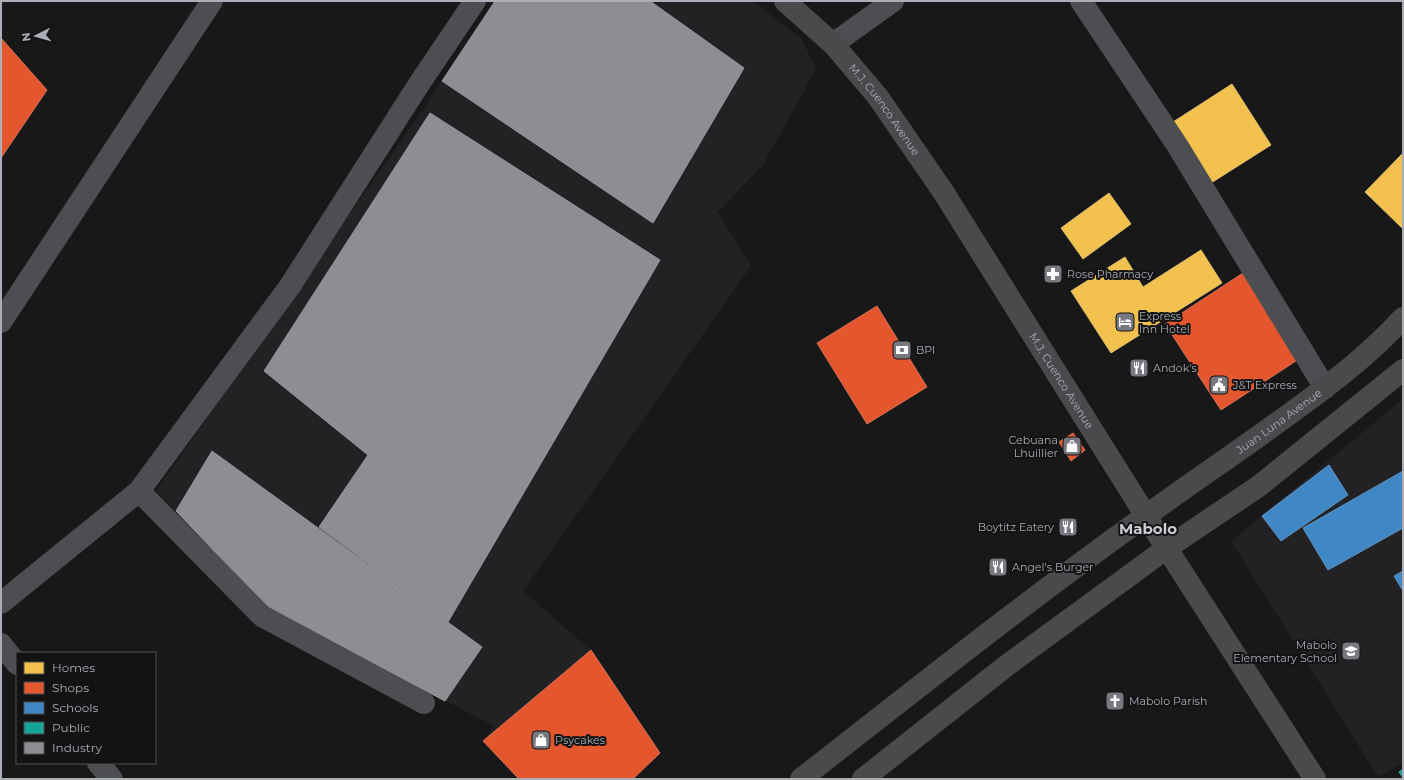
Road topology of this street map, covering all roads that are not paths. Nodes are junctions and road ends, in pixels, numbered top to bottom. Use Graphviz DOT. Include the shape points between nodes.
graph roads {
  1 [pos="212,1"];
  2 [pos="475,1"];
  3 [pos="785,1"];
  4 [pos="892,1"];
  5 [pos="1081,1"];
  6 [pos="834,44"];
  7 [pos="1403,318"];
  8 [pos="1,322"];
  9 [pos="1403,370"];
  10 [pos="1325,388"];
  11 [pos="139,492"];
  12 [pos="1146,516"];
  13 [pos="1168,548"];
  14 [pos="1,602"];
  15 [pos="1,644"];
  16 [pos="16,663"];
  17 [pos="424,703"];
  18 [pos="99,764"];
  19 [pos="112,779"];
  20 [pos="801,779"];
  21 [pos="863,779"];
  22 [pos="1315,779"];
  1 -- 8 [label="street"];
  2 -- 11 [label="street" via="290,286"];
  3 -- 6 [label="main road, M.J. Cuenco Avenue"];
  4 -- 6 [label="street"];
  5 -- 10 [label="street" via="1176,145"];
  6 -- 12 [label="main road, M.J. Cuenco Avenue" via="878,97 944,193"];
  7 -- 10 [label="main road, Juan Luna Avenue" via="1382,342"];
  9 -- 13 [label="main road" via="1259,486"];
  10 -- 12 [label="main road, Juan Luna Avenue"];
  11 -- 14 [label="street"];
  11 -- 17 [label="street" via="262,616"];
  12 -- 13 [label="main road, M.J. Cuenco Avenue"];
  12 -- 20 [label="main road, Juan Luna Avenue" via="984,635"];
  13 -- 21 [label="main road" via="1006,666"];
  13 -- 22 [label="main road, M.J. Cuenco Avenue"];
  15 -- 16 [label="street"];
  18 -- 19 [label="street"];
}
